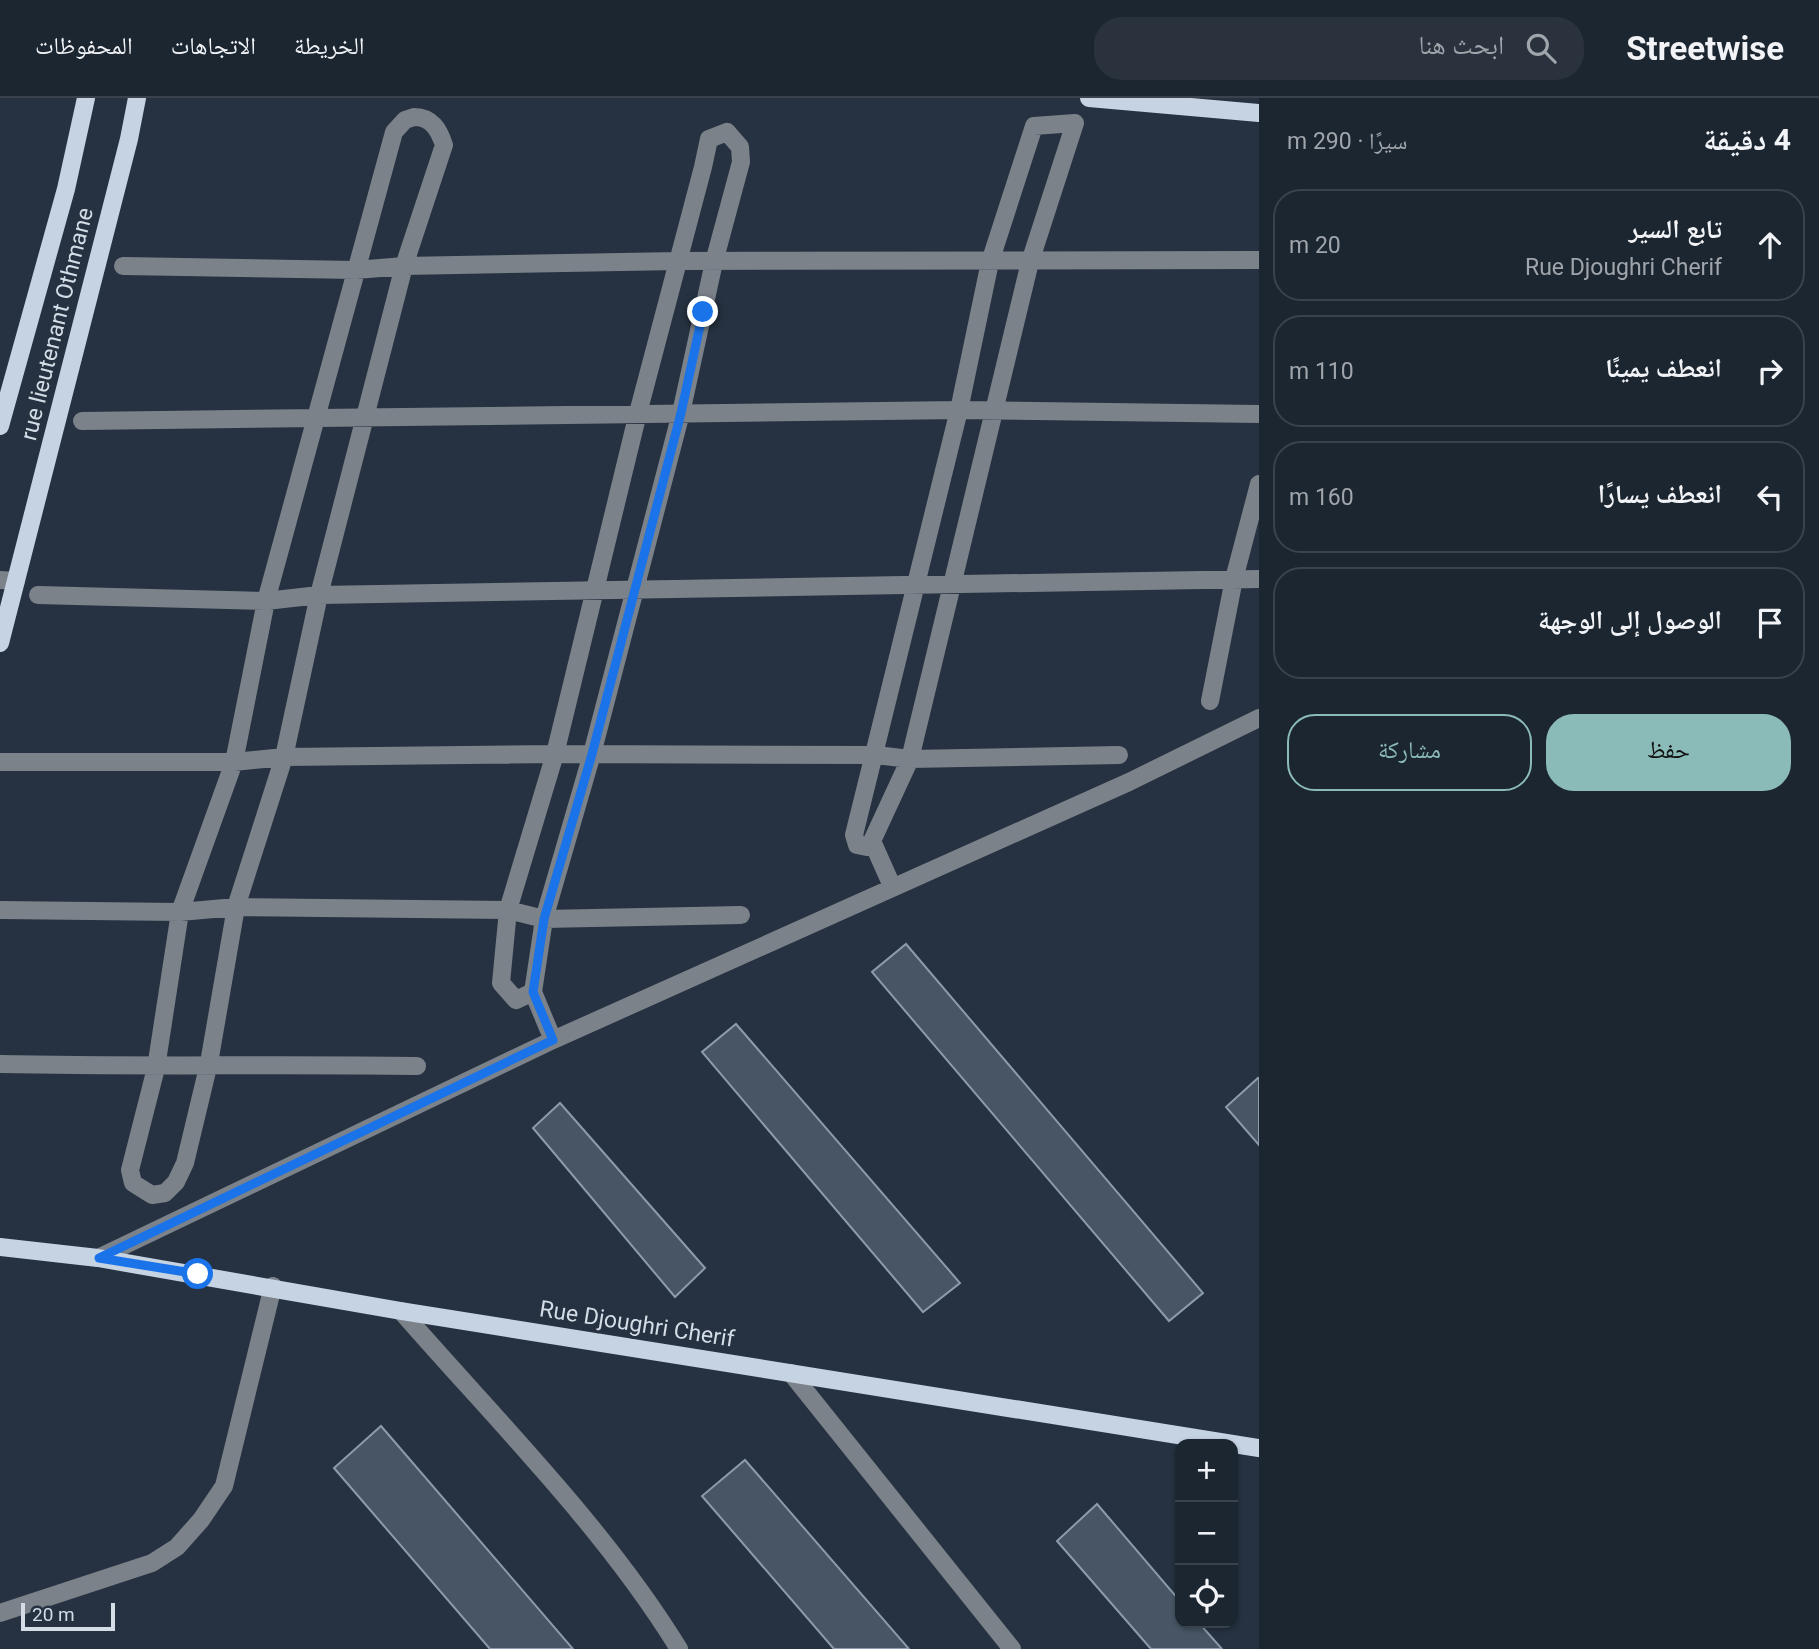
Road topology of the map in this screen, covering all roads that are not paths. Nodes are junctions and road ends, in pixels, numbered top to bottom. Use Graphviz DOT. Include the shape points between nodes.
graph roads {
  1 [pos="86,98"];
  2 [pos="137,98"];
  3 [pos="1089,98"];
  4 [pos="1259,113"];
  5 [pos="1259,260"];
  6 [pos="678,261"];
  7 [pos="714,262"];
  8 [pos="990,262"];
  9 [pos="1030,262"];
  10 [pos="123,266"];
  11 [pos="404,266"];
  12 [pos="356,270"];
  13 [pos="960,410"];
  14 [pos="992,411"];
  15 [pos="638,413"];
  16 [pos="681,413"];
  17 [pos="1259,414"];
  18 [pos="365,416"];
  19 [pos="315,418"];
  20 [pos="82,421"];
  21 [pos="0,426"];
  22 [pos="1259,484"];
  23 [pos="1234,579"];
  24 [pos="1259,579"];
  25 [pos="8,580"];
  26 [pos="952,584"];
  27 [pos="914,585"];
  28 [pos="632,590"];
  29 [pos="596,591"];
  30 [pos="38,595"];
  31 [pos="319,596"];
  32 [pos="267,601"];
  33 [pos="0,643"];
  34 [pos="1210,701"];
  35 [pos="1259,718"];
  36 [pos="555,754"];
  37 [pos="592,754"];
  38 [pos="876,755"];
  39 [pos="1119,755"];
  40 [pos="284,757"];
  41 [pos="910,759"];
  42 [pos="0,762"];
  43 [pos="234,762"];
  44 [pos="872,841"];
  45 [pos="892,886"];
  46 [pos="236,906"];
  47 [pos="0,910"];
  48 [pos="508,910"];
  49 [pos="180,912"];
  50 [pos="741,915"];
  51 [pos="544,919"];
  52 [pos="533,992"];
  53 [pos="553,1040"];
  54 [pos="209,1063"];
  55 [pos="0,1064"];
  56 [pos="417,1066"];
  57 [pos="156,1068"];
  58 [pos="3,1248"];
  59 [pos="99,1258"];
  60 [pos="273,1286"];
  61 [pos="401,1311"];
  62 [pos="791,1373"];
  63 [pos="1259,1448"];
  64 [pos="0,1614"];
  65 [pos="679,1649"];
  66 [pos="1012,1649"];
  1 -- 21 [label="main road, rue lieutenant Othmane" via="66,189"];
  2 -- 25 [label="main road, rue lieutenant Othmane"];
  3 -- 4 [label="main road"];
  5 -- 9 [label="street"];
  6 -- 7 [label="street"];
  6 -- 7 [label="street" via="705,149 709,139 727,132 740,146 741,162"];
  6 -- 11 [label="street"];
  6 -- 15 [label="street"];
  7 -- 8 [label="street"];
  7 -- 16 [label="street"];
  8 -- 9 [label="street"];
  8 -- 9 [label="street" via="1034,126 1075,123"];
  8 -- 13 [label="street"];
  9 -- 14 [label="street"];
  10 -- 12 [label="street"];
  11 -- 12 [label="street"];
  11 -- 12 [label="street" via="443,145 440,131 424,117 405,120 394,132"];
  11 -- 18 [label="street"];
  12 -- 19 [label="street"];
  13 -- 14 [label="street"];
  13 -- 16 [label="street"];
  13 -- 27 [label="street"];
  14 -- 17 [label="street"];
  14 -- 26 [label="street"];
  15 -- 16 [label="street"];
  15 -- 18 [label="street"];
  15 -- 29 [label="street"];
  16 -- 28 [label="street"];
  18 -- 19 [label="street"];
  18 -- 31 [label="street"];
  19 -- 20 [label="street"];
  19 -- 32 [label="street"];
  22 -- 23 [label="street"];
  23 -- 24 [label="street"];
  23 -- 26 [label="street"];
  23 -- 34 [label="street"];
  25 -- 33 [label="main road, rue lieutenant Othmane"];
  26 -- 27 [label="street"];
  26 -- 41 [label="street"];
  27 -- 28 [label="street"];
  27 -- 38 [label="street"];
  28 -- 29 [label="street"];
  28 -- 37 [label="street"];
  29 -- 31 [label="street"];
  29 -- 36 [label="street"];
  30 -- 32 [label="street"];
  31 -- 32 [label="street"];
  31 -- 40 [label="street"];
  32 -- 43 [label="street"];
  35 -- 45 [label="street" via="1129,782"];
  36 -- 37 [label="street"];
  36 -- 40 [label="street"];
  36 -- 48 [label="street"];
  37 -- 38 [label="street"];
  37 -- 51 [label="street"];
  38 -- 41 [label="street"];
  38 -- 44 [label="street" via="854,835 862,847"];
  39 -- 41 [label="street"];
  40 -- 43 [label="street"];
  40 -- 46 [label="street"];
  41 -- 44 [label="street"];
  42 -- 43 [label="street"];
  43 -- 49 [label="street"];
  44 -- 45 [label="street"];
  45 -- 53 [label="street"];
  46 -- 48 [label="street"];
  46 -- 49 [label="street"];
  46 -- 54 [label="street"];
  47 -- 49 [label="street"];
  48 -- 51 [label="street"];
  48 -- 52 [label="street" via="501,983 516,1000"];
  49 -- 57 [label="street"];
  50 -- 51 [label="street"];
  51 -- 52 [label="street"];
  52 -- 53 [label="street"];
  53 -- 59 [label="street"];
  54 -- 56 [label="street"];
  54 -- 57 [label="street"];
  54 -- 57 [label="street" via="185,1163 165,1193 152,1195 133,1184 130,1170"];
  55 -- 57 [label="street"];
  58 -- 59 [label="main road, Rue Djoughri Cherif"];
  59 -- 60 [label="main road, Rue Djoughri Cherif"];
  60 -- 61 [label="main road, Rue Djoughri Cherif"];
  60 -- 64 [label="street" via="224,1486 201,1520 177,1547 152,1563"];
  61 -- 62 [label="main road, Rue Djoughri Cherif"];
  61 -- 65 [label="street" via="601,1540 650,1602"];
  62 -- 63 [label="main road, Rue Djoughri Cherif"];
  62 -- 66 [label="street"];
}
